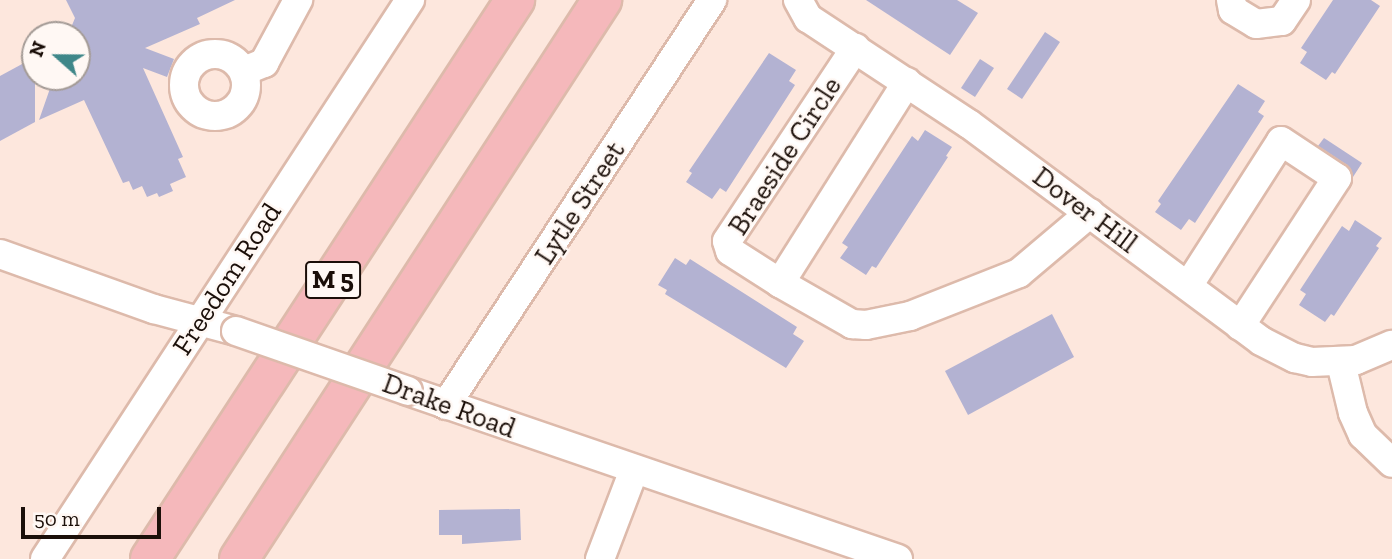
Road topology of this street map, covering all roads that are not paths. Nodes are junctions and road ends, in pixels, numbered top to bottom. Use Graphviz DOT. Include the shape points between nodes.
graph roads {
  1 [pos="298,0"];
  2 [pos="515,0"];
  3 [pos="602,0"];
  4 [pos="712,0"];
  5 [pos="798,0"];
  6 [pos="1231,0"];
  7 [pos="1296,0"];
  8 [pos="401,3"];
  9 [pos="855,48"];
  10 [pos="244,71"];
  11 [pos="907,82"];
  12 [pos="1090,214"];
  13 [pos="0,254"];
  14 [pos="780,283"];
  15 [pos="1188,286"];
  16 [pos="199,321"];
  17 [pos="1240,326"];
  18 [pos="1392,345"];
  19 [pos="1341,363"];
  20 [pos="446,405"];
  21 [pos="1392,463"];
  22 [pos="634,470"];
  23 [pos="45,559"];
  24 [pos="150,559"];
  25 [pos="239,559"];
  26 [pos="600,559"];
  27 [pos="898,559"];
  1 -- 10 [label="street" via="264,63"];
  2 -- 24 [label="highway, M 5"];
  3 -- 25 [label="highway, M 5"];
  4 -- 20 [label="street, Lytle Street"];
  5 -- 9 [label="street, Dover Hill" via="808,18"];
  6 -- 7 [label="street" via="1233,10 1256,24 1282,21"];
  8 -- 16 [label="street, Freedom Road"];
  9 -- 11 [label="street, Dover Hill"];
  9 -- 14 [label="street, Braeside Circle" via="727,241 730,251"];
  11 -- 12 [label="street, Dover Hill"];
  11 -- 14 [label="street"];
  12 -- 14 [label="street, Braeside Circle" via="1019,274 899,318 852,324"];
  12 -- 15 [label="street, Dover Hill"];
  13 -- 16 [label="street, Drake Road"];
  15 -- 17 [label="street, Dover Hill"];
  15 -- 17 [label="street" via="1281,141 1337,178"];
  16 -- 20 [label="street, Drake Road, bridge"];
  16 -- 23 [label="street, Freedom Road"];
  17 -- 19 [label="street, Dover Hill" via="1295,358"];
  18 -- 19 [label="street, Dover Hill"];
  19 -- 21 [label="street" via="1363,435"];
  20 -- 22 [label="street, Drake Road"];
  22 -- 26 [label="street"];
  22 -- 27 [label="street, Drake Road"];
}
